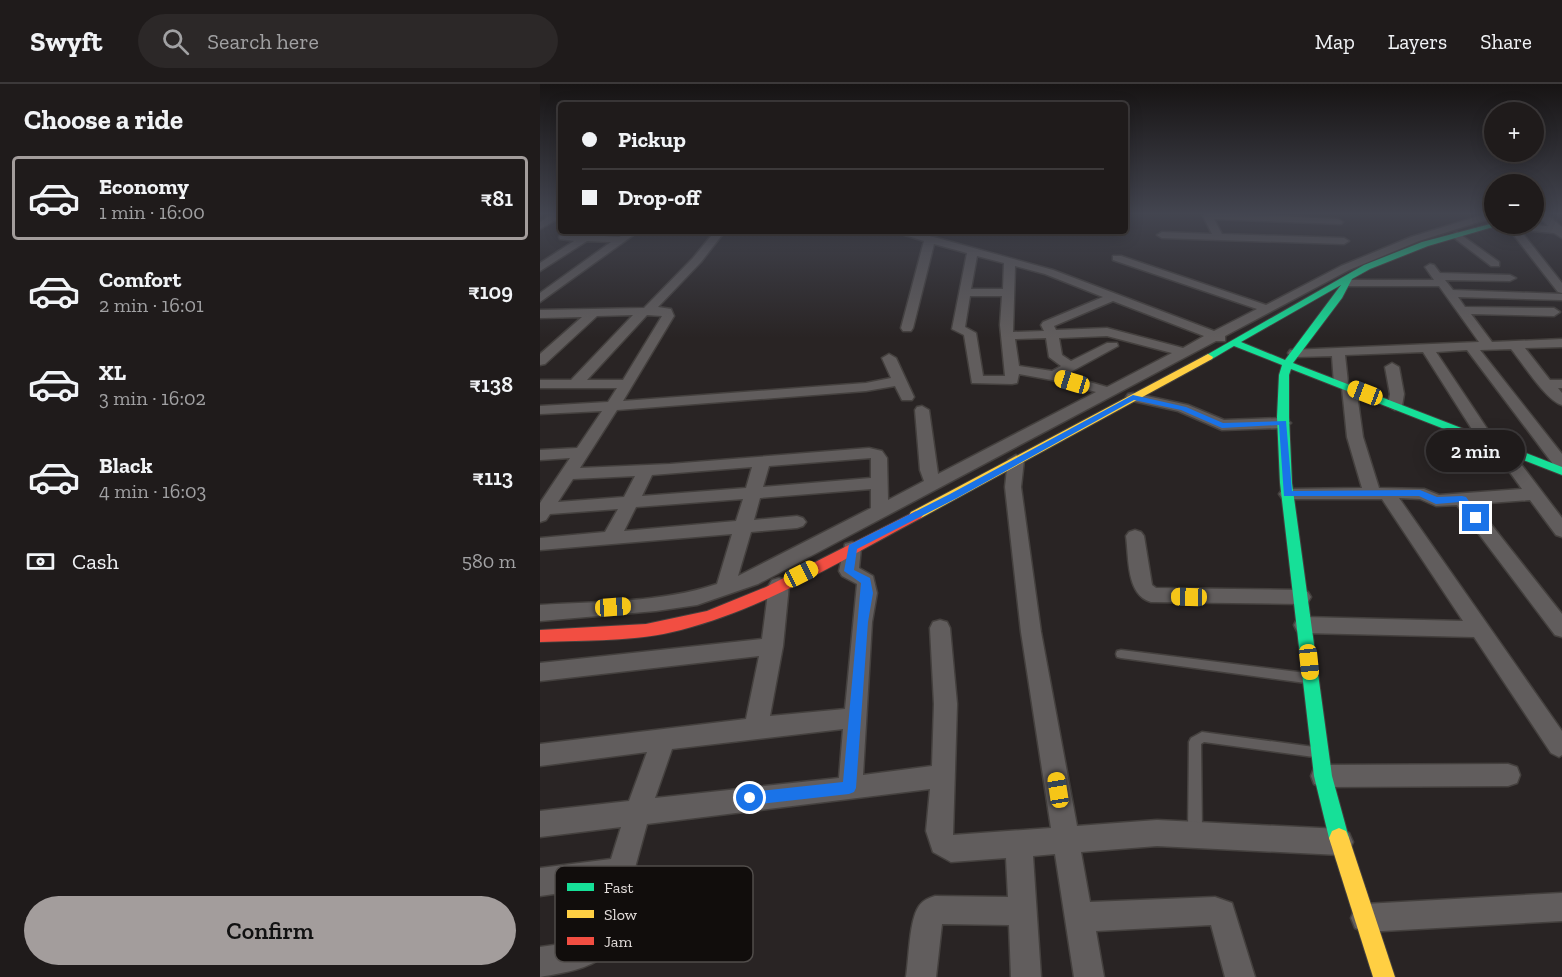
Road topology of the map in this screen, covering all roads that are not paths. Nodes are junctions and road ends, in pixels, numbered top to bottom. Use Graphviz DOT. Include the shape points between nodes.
graph roads {
  1 [pos="560,255"];
  2 [pos="601,255"];
  3 [pos="701,255"];
  4 [pos="924,255"];
  5 [pos="972,255"];
  6 [pos="989,255"];
  7 [pos="1300,255"];
  8 [pos="1345,255"];
  9 [pos="1373,255"];
  10 [pos="1391,255"];
  11 [pos="1483,255"];
  12 [pos="1529,255"];
  13 [pos="1117,258"];
  14 [pos="1010,261"];
  15 [pos="1495,264"];
  16 [pos="1347,265"];
  17 [pos="540,268"];
  18 [pos="1510,278"];
  19 [pos="1439,280"];
  20 [pos="1562,290"];
  21 [pos="965,292"];
  22 [pos="1008,293"];
  23 [pos="1112,297"];
  24 [pos="1562,297"];
  25 [pos="540,298"];
  26 [pos="1267,309"];
  27 [pos="1460,310"];
  28 [pos="646,311"];
  29 [pos="1554,312"];
  30 [pos="593,313"];
  31 [pos="540,315"];
  32 [pos="907,328"];
  33 [pos="1052,334"];
  34 [pos="1008,336"];
  35 [pos="1225,340"];
  36 [pos="1560,345"];
  37 [pos="1112,346"];
  38 [pos="1516,346"];
  39 [pos="1489,347"];
  40 [pos="1472,348"];
  41 [pos="1428,349"];
  42 [pos="1184,352"];
  43 [pos="1338,352"];
  44 [pos="889,358"];
  45 [pos="1292,358"];
  46 [pos="540,360"];
  47 [pos="1070,366"];
  48 [pos="1392,367"];
  49 [pos="1012,369"];
  50 [pos="1054,376"];
  51 [pos="899,381"];
  52 [pos="540,384"];
  53 [pos="575,384"];
  54 [pos="627,384"];
  55 [pos="1546,384"];
  56 [pos="1562,384"];
  57 [pos="1345,386"];
  58 [pos="1107,391"];
  59 [pos="907,397"];
  60 [pos="1133,397"];
  61 [pos="1562,401"];
  62 [pos="612,406"];
  63 [pos="1395,406"];
  64 [pos="540,410"];
  65 [pos="922,410"];
  66 [pos="1072,419"];
  67 [pos="1283,423"];
  68 [pos="1493,444"];
  69 [pos="581,453"];
  70 [pos="540,455"];
  71 [pos="1016,460"];
  72 [pos="762,462"];
  73 [pos="1562,465"];
  74 [pos="646,471"];
  75 [pos="1562,471"];
  76 [pos="567,474"];
  77 [pos="879,483"];
  78 [pos="934,484"];
  79 [pos="549,489"];
  80 [pos="754,492"];
  81 [pos="1380,493"];
  82 [pos="1288,494"];
  83 [pos="1535,494"];
  84 [pos="1462,499"];
  85 [pos="628,502"];
  86 [pos="542,513"];
  87 [pos="880,513"];
  88 [pos="797,522"];
  89 [pos="745,526"];
  90 [pos="1562,531"];
  91 [pos="1135,536"];
  92 [pos="611,538"];
  93 [pos="540,544"];
  94 [pos="852,548"];
  95 [pos="779,585"];
  96 [pos="725,589"];
  97 [pos="1301,597"];
  98 [pos="540,613"];
  99 [pos="1304,625"];
  100 [pos="940,627"];
  101 [pos="1562,628"];
  102 [pos="1480,629"];
  103 [pos="540,636"];
  104 [pos="772,646"];
  105 [pos="1121,654"];
  106 [pos="540,672"];
  107 [pos="1311,679"];
  108 [pos="856,718"];
  109 [pos="756,728"];
  110 [pos="663,740"];
  111 [pos="1559,746"];
  112 [pos="540,755"];
  113 [pos="1321,764"];
  114 [pos="1508,775"];
  115 [pos="943,776"];
  116 [pos="849,788"];
  117 [pos="638,810"];
  118 [pos="540,824"];
  119 [pos="1195,834"];
  120 [pos="1066,840"];
  121 [pos="1340,842"];
  122 [pos="1019,843"];
  123 [pos="622,866"];
  124 [pos="555,880"];
  125 [pos="540,882"];
  126 [pos="1562,907"];
  127 [pos="1022,910"];
  128 [pos="1079,917"];
  129 [pos="1365,918"];
  130 [pos="555,959"];
  131 [pos="540,962"];
  132 [pos="921,977"];
  133 [pos="1026,977"];
  134 [pos="1089,977"];
  135 [pos="1240,977"];
  136 [pos="1384,977"];
  1 -- 17 [label="street"];
  2 -- 25 [label="street"];
  3 -- 28 [label="street"];
  4 -- 32 [label="street"];
  5 -- 21 [label="street"];
  6 -- 14 [label="street"];
  7 -- 16 [label="street"];
  8 -- 16 [label="street"];
  9 -- 16 [label="street"];
  10 -- 16 [label="street"];
  11 -- 15 [label="street"];
  12 -- 20 [label="street"];
  13 -- 26 [label="street"];
  14 -- 22 [label="street"];
  14 -- 23 [label="street"];
  16 -- 19 [label="street"];
  16 -- 26 [label="street"];
  16 -- 35 [label="street"];
  16 -- 45 [label="street"];
  18 -- 19 [label="street"];
  19 -- 24 [label="street"];
  19 -- 27 [label="street"];
  21 -- 22 [label="street"];
  21 -- 49 [label="street" via="958,329 970,333 975,379 1012,380"];
  22 -- 34 [label="street"];
  23 -- 33 [label="street" via="1047,325"];
  23 -- 35 [label="street"];
  26 -- 35 [label="street"];
  27 -- 29 [label="street"];
  27 -- 39 [label="street"];
  28 -- 30 [label="street"];
  28 -- 53 [label="street"];
  28 -- 54 [label="street" via="667,312 668,316"];
  30 -- 31 [label="street"];
  30 -- 46 [label="street"];
  33 -- 34 [label="street"];
  33 -- 42 [label="street" via="1107,332"];
  33 -- 47 [label="street" via="1056,357"];
  34 -- 49 [label="street"];
  35 -- 42 [label="street"];
  35 -- 45 [label="street"];
  35 -- 60 [label="street"];
  36 -- 38 [label="street"];
  37 -- 47 [label="street"];
  38 -- 39 [label="street"];
  38 -- 55 [label="street"];
  39 -- 40 [label="street"];
  40 -- 41 [label="street"];
  40 -- 73 [label="street"];
  41 -- 43 [label="street"];
  41 -- 68 [label="street"];
  42 -- 58 [label="street"];
  43 -- 45 [label="street"];
  43 -- 57 [label="street"];
  44 -- 51 [label="street"];
  45 -- 57 [label="street"];
  45 -- 67 [label="street" via="1284,375"];
  47 -- 50 [label="street"];
  48 -- 63 [label="street"];
  49 -- 50 [label="street"];
  50 -- 58 [label="street"];
  51 -- 59 [label="street"];
  51 -- 62 [label="street" via="866,387"];
  52 -- 53 [label="street"];
  53 -- 54 [label="street"];
  54 -- 62 [label="street"];
  55 -- 56 [label="street"];
  55 -- 61 [label="street"];
  57 -- 63 [label="street"];
  57 -- 81 [label="street" via="1355,437"];
  58 -- 66 [label="street"];
  60 -- 66 [label="street"];
  60 -- 67 [label="street" via="1183,408 1222,425"];
  62 -- 64 [label="street"];
  62 -- 69 [label="street"];
  63 -- 68 [label="street"];
  65 -- 78 [label="street" via="928,470"];
  66 -- 71 [label="street"];
  66 -- 78 [label="street"];
  67 -- 82 [label="street"];
  68 -- 75 [label="street"];
  68 -- 83 [label="street"];
  69 -- 70 [label="street"];
  69 -- 76 [label="street"];
  71 -- 94 [label="street"];
  71 -- 120 [label="street" via="1013,487 1031,632"];
  72 -- 74 [label="street"];
  72 -- 77 [label="street" via="876,454"];
  72 -- 80 [label="street"];
  74 -- 76 [label="street"];
  74 -- 85 [label="street"];
  76 -- 79 [label="street"];
  77 -- 80 [label="street"];
  77 -- 87 [label="street"];
  78 -- 87 [label="street"];
  79 -- 86 [label="street"];
  80 -- 85 [label="street"];
  80 -- 89 [label="street"];
  81 -- 82 [label="street"];
  81 -- 84 [label="street" via="1420,493 1436,501"];
  81 -- 102 [label="street"];
  82 -- 97 [label="street"];
  83 -- 84 [label="street"];
  83 -- 90 [label="street"];
  84 -- 101 [label="street"];
  85 -- 86 [label="street"];
  85 -- 92 [label="street"];
  87 -- 96 [label="street"];
  88 -- 89 [label="street"];
  89 -- 92 [label="street"];
  89 -- 96 [label="street"];
  91 -- 97 [label="street" via="1143,588 1151,595"];
  92 -- 93 [label="street"];
  94 -- 95 [label="street"];
  94 -- 108 [label="street" via="849,571 866,581 867,593"];
  95 -- 103 [label="street" via="680,624 635,631"];
  95 -- 104 [label="street"];
  96 -- 98 [label="street" via="656,604"];
  97 -- 99 [label="street"];
  99 -- 102 [label="street"];
  99 -- 107 [label="street"];
  100 -- 115 [label="street" via="947,718"];
  102 -- 111 [label="street"];
  104 -- 106 [label="street"];
  104 -- 109 [label="street"];
  105 -- 107 [label="lane"];
  107 -- 113 [label="street"];
  108 -- 109 [label="street"];
  108 -- 116 [label="street"];
  109 -- 110 [label="street"];
  110 -- 112 [label="street"];
  110 -- 117 [label="street"];
  113 -- 114 [label="street"];
  113 -- 119 [label="lane" via="1197,739"];
  113 -- 121 [label="street"];
  115 -- 116 [label="street"];
  115 -- 122 [label="street" via="939,831 942,843 951,849"];
  116 -- 117 [label="street"];
  117 -- 118 [label="street"];
  117 -- 123 [label="street"];
  119 -- 120 [label="street"];
  119 -- 121 [label="street"];
  120 -- 122 [label="street"];
  120 -- 128 [label="street"];
  121 -- 129 [label="street"];
  122 -- 127 [label="street"];
  124 -- 125 [label="street"];
  126 -- 129 [label="street"];
  127 -- 132 [label="street" via="935,910 929,916"];
  127 -- 133 [label="street"];
  128 -- 134 [label="street"];
  128 -- 135 [label="street" via="1222,913"];
  129 -- 136 [label="street"];
  130 -- 131 [label="street"];
}
